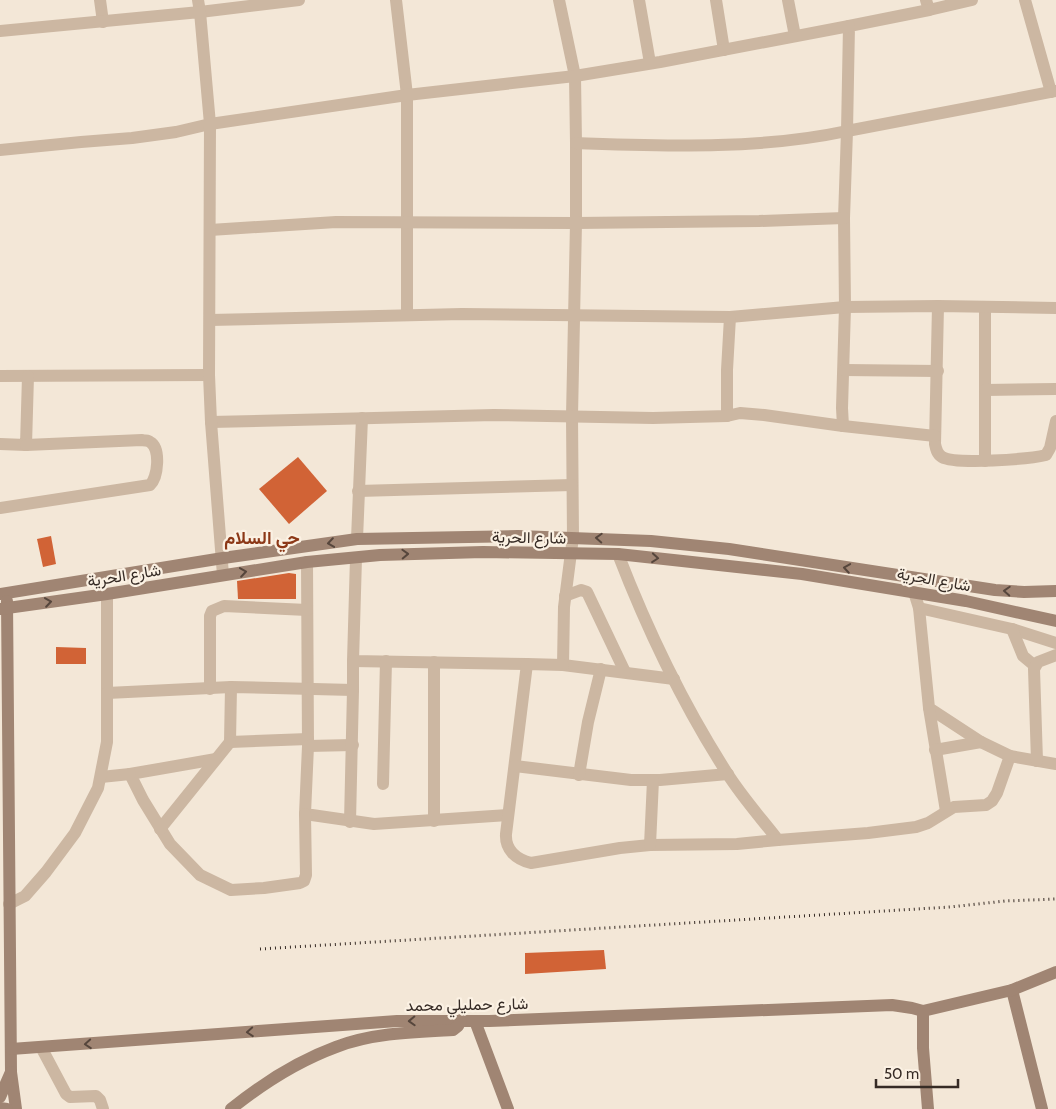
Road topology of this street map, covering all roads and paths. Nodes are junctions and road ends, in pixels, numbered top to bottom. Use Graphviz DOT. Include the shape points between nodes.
graph roads {
  1 [pos="100,0"];
  2 [pos="300,0"];
  3 [pos="396,0"];
  4 [pos="559,0"];
  5 [pos="639,0"];
  6 [pos="716,0"];
  7 [pos="788,0"];
  8 [pos="972,0"];
  9 [pos="1025,0"];
  10 [pos="928,5"];
  11 [pos="199,6"];
  12 [pos="103,22"];
  13 [pos="848,26"];
  14 [pos="0,31"];
  15 [pos="795,36"];
  16 [pos="724,50"];
  17 [pos="650,63"];
  18 [pos="575,76"];
  19 [pos="1054,92"];
  20 [pos="407,95"];
  21 [pos="210,124"];
  22 [pos="847,131"];
  23 [pos="576,143"];
  24 [pos="0,150"];
  25 [pos="844,218"];
  26 [pos="408,222"];
  27 [pos="576,223"];
  28 [pos="210,230"];
  29 [pos="938,306"];
  30 [pos="845,307"];
  31 [pos="985,307"];
  32 [pos="1056,308"];
  33 [pos="407,315"];
  34 [pos="575,315"];
  35 [pos="730,317"];
  36 [pos="210,320"];
  37 [pos="844,370"];
  38 [pos="938,370"];
  39 [pos="209,375"];
  40 [pos="0,376"];
  41 [pos="28,376"];
  42 [pos="1056,389"];
  43 [pos="985,390"];
  44 [pos="572,416"];
  45 [pos="727,416"];
  46 [pos="362,418"];
  47 [pos="211,422"];
  48 [pos="1056,422"];
  49 [pos="843,426"];
  50 [pos="935,436"];
  51 [pos="0,444"];
  52 [pos="26,445"];
  53 [pos="985,461"];
  54 [pos="572,485"];
  55 [pos="358,491"];
  56 [pos="0,508"];
  57 [pos="573,537"];
  58 [pos="357,540"];
  59 [pos="571,554"];
  60 [pos="618,554"];
  61 [pos="223,558"];
  62 [pos="356,558"];
  63 [pos="307,562"];
  64 [pos="223,575"];
  65 [pos="1056,591"];
  66 [pos="914,592"];
  67 [pos="4,594"];
  68 [pos="107,594"];
  69 [pos="565,596"];
  70 [pos="919,608"];
  71 [pos="4,609"];
  72 [pos="307,610"];
  73 [pos="1056,621"];
  74 [pos="1012,629"];
  75 [pos="1056,643"];
  76 [pos="1056,655"];
  77 [pos="353,661"];
  78 [pos="386,661"];
  79 [pos="434,662"];
  80 [pos="527,664"];
  81 [pos="563,665"];
  82 [pos="1036,666"];
  83 [pos="601,669"];
  84 [pos="625,672"];
  85 [pos="674,679"];
  86 [pos="231,687"];
  87 [pos="308,688"];
  88 [pos="210,689"];
  89 [pos="353,690"];
  90 [pos="108,693"];
  91 [pos="929,708"];
  92 [pos="230,742"];
  93 [pos="981,742"];
  94 [pos="308,743"];
  95 [pos="353,745"];
  96 [pos="935,750"];
  97 [pos="1010,756"];
  98 [pos="216,759"];
  99 [pos="1038,762"];
  100 [pos="1056,764"];
  101 [pos="515,766"];
  102 [pos="130,774"];
  103 [pos="579,774"];
  104 [pos="728,774"];
  105 [pos="101,777"];
  106 [pos="653,780"];
  107 [pos="383,784"];
  108 [pos="946,811"];
  109 [pos="305,814"];
  110 [pos="508,815"];
  111 [pos="434,821"];
  112 [pos="350,822"];
  113 [pos="160,829"];
  114 [pos="778,840"];
  115 [pos="650,845"];
  116 [pos="9,904"];
  117 [pos="1056,972"];
  118 [pos="1012,990"];
  119 [pos="5,1005"];
  120 [pos="923,1011"];
  121 [pos="461,1020"];
  122 [pos="475,1021"];
  123 [pos="40,1047"];
  124 [pos="11,1049"];
  125 [pos="11,1072"];
  126 [pos="0,1097"];
  127 [pos="0,1108"];
  128 [pos="8,1109"];
  129 [pos="16,1109"];
  130 [pos="103,1109"];
  131 [pos="231,1109"];
  132 [pos="508,1109"];
  133 [pos="928,1109"];
  134 [pos="1042,1109"];
  1 -- 12 [label="street"];
  2 -- 11 [label="street"];
  3 -- 20 [label="street"];
  4 -- 18 [label="street"];
  5 -- 17 [label="street"];
  6 -- 16 [label="street"];
  7 -- 15 [label="street"];
  8 -- 10 [label="street"];
  9 -- 19 [label="street"];
  10 -- 13 [label="street"];
  11 -- 12 [label="street"];
  11 -- 21 [label="street"];
  12 -- 14 [label="street"];
  13 -- 15 [label="street"];
  13 -- 22 [label="street"];
  15 -- 16 [label="street"];
  16 -- 17 [label="street"];
  17 -- 18 [label="street"];
  18 -- 20 [label="street"];
  18 -- 23 [label="street"];
  19 -- 22 [label="street"];
  20 -- 21 [label="street"];
  20 -- 26 [label="street"];
  21 -- 24 [label="street" via="132,138"];
  21 -- 28 [label="street"];
  22 -- 23 [label="street" via="760,144"];
  22 -- 25 [label="street"];
  23 -- 27 [label="street"];
  25 -- 27 [label="street"];
  25 -- 30 [label="street"];
  26 -- 27 [label="street"];
  26 -- 28 [label="street" via="336,222"];
  26 -- 33 [label="street"];
  27 -- 34 [label="street"];
  28 -- 36 [label="street"];
  29 -- 30 [label="street"];
  29 -- 31 [label="street"];
  29 -- 38 [label="street"];
  30 -- 35 [label="street"];
  30 -- 37 [label="street"];
  31 -- 32 [label="street"];
  31 -- 43 [label="street"];
  33 -- 34 [label="street"];
  33 -- 36 [label="street"];
  34 -- 35 [label="street"];
  34 -- 44 [label="street"];
  35 -- 45 [label="street"];
  36 -- 39 [label="street"];
  37 -- 38 [label="street"];
  37 -- 49 [label="street"];
  38 -- 50 [label="street"];
  39 -- 41 [label="street"];
  39 -- 47 [label="street"];
  40 -- 41 [label="street"];
  41 -- 52 [label="street"];
  42 -- 43 [label="street"];
  43 -- 53 [label="street"];
  44 -- 45 [label="street"];
  44 -- 46 [label="street"];
  44 -- 54 [label="street"];
  45 -- 49 [label="street" via="764,414"];
  46 -- 47 [label="street"];
  46 -- 55 [label="street"];
  47 -- 61 [label="street"];
  48 -- 53 [label="street" via="1046,455"];
  49 -- 50 [label="street"];
  50 -- 53 [label="street" via="940,456"];
  51 -- 52 [label="street"];
  52 -- 56 [label="street" via="150,442 156,447 155,479 140,486"];
  54 -- 55 [label="street"];
  54 -- 57 [label="street"];
  55 -- 58 [label="street"];
  57 -- 58 [label="main road, شارع الحرية"];
  57 -- 59 [label="street"];
  65 -- 57 [label="main road, شارع الحرية, one-way" via="995,590 729,549"];
  58 -- 61 [label="main road, شارع الحرية, one-way"];
  59 -- 60 [label="main road, شارع الحرية"];
  62 -- 59 [label="main road, شارع الحرية, one-way" via="483,552"];
  59 -- 69 [label="street"];
  60 -- 66 [label="main road, شارع الحرية, one-way" via="802,574"];
  60 -- 85 [label="street"];
  61 -- 64 [label="street"];
  61 -- 67 [label="main road, شارع الحرية"];
  62 -- 63 [label="main road, شارع الحرية"];
  62 -- 77 [label="street"];
  64 -- 63 [label="main road, شارع الحرية, one-way"];
  63 -- 72 [label="street"];
  64 -- 68 [label="main road, شارع الحرية"];
  66 -- 70 [label="street"];
  66 -- 73 [label="main road, شارع الحرية"];
  67 -- 71 [label="main road"];
  71 -- 68 [label="main road, شارع الحرية, one-way"];
  68 -- 90 [label="street"];
  69 -- 81 [label="street"];
  69 -- 84 [label="street" via="581,590 587,592"];
  70 -- 74 [label="street"];
  70 -- 91 [label="street"];
  71 -- 116 [label="main road"];
  72 -- 87 [label="street"];
  72 -- 88 [label="street" via="224,606 212,611"];
  74 -- 75 [label="street"];
  74 -- 82 [label="street" via="1023,656"];
  76 -- 82 [label="street" via="1042,659"];
  77 -- 78 [label="street"];
  77 -- 89 [label="street"];
  78 -- 79 [label="street"];
  78 -- 107 [label="street"];
  79 -- 80 [label="street"];
  79 -- 111 [label="street"];
  80 -- 81 [label="street"];
  80 -- 101 [label="street"];
  81 -- 83 [label="street"];
  82 -- 99 [label="street"];
  83 -- 84 [label="street"];
  83 -- 103 [label="street"];
  84 -- 85 [label="street"];
  85 -- 104 [label="street"];
  86 -- 87 [label="street"];
  86 -- 88 [label="street"];
  86 -- 92 [label="street"];
  87 -- 89 [label="street"];
  87 -- 94 [label="street"];
  88 -- 90 [label="street"];
  89 -- 95 [label="street"];
  90 -- 105 [label="street" via="107,742"];
  91 -- 93 [label="street"];
  91 -- 96 [label="street"];
  92 -- 94 [label="street"];
  92 -- 98 [label="street"];
  93 -- 96 [label="street"];
  93 -- 97 [label="street"];
  94 -- 95 [label="street"];
  94 -- 109 [label="street"];
  95 -- 112 [label="street"];
  96 -- 108 [label="street"];
  97 -- 99 [label="street"];
  97 -- 108 [label="street" via="998,793 992,801 986,805 954,807"];
  98 -- 102 [label="street"];
  98 -- 113 [label="street"];
  99 -- 100 [label="street"];
  101 -- 103 [label="street"];
  101 -- 110 [label="street"];
  102 -- 105 [label="street"];
  102 -- 113 [label="street"];
  103 -- 106 [label="street"];
  104 -- 106 [label="street"];
  104 -- 114 [label="street"];
  105 -- 116 [label="street" via="75,834 25,896"];
  106 -- 115 [label="street"];
  108 -- 114 [label="street" via="916,827"];
  109 -- 112 [label="street"];
  109 -- 113 [label="street" via="305,878 300,883 264,888 231,890 200,875"];
  110 -- 111 [label="street"];
  110 -- 115 [label="street" via="506,842 509,849 521,860 531,863"];
  111 -- 112 [label="street"];
  114 -- 115 [label="street"];
  116 -- 119 [label="main road"];
  117 -- 118 [label="main road"];
  118 -- 120 [label="main road"];
  118 -- 134 [label="main road"];
  119 -- 124 [label="main road"];
  120 -- 122 [label="main road, شارع حمليلي محمد" via="892,1005"];
  120 -- 133 [label="main road"];
  121 -- 122 [label="main road, شارع حمليلي محمد"];
  121 -- 123 [label="main road, شارع حمليلي محمد, one-way" via="396,1021"];
  121 -- 131 [label="main road" via="453,1030 390,1035 337,1046 286,1072"];
  122 -- 132 [label="main road"];
  123 -- 124 [label="main road, شارع حمليلي محمد"];
  123 -- 130 [label="street" via="66,1094 70,1097 96,1096"];
  124 -- 125 [label="main road"];
  125 -- 126 [label="main road"];
  125 -- 129 [label="main road"];
  127 -- 128 [label="main road"];
}
